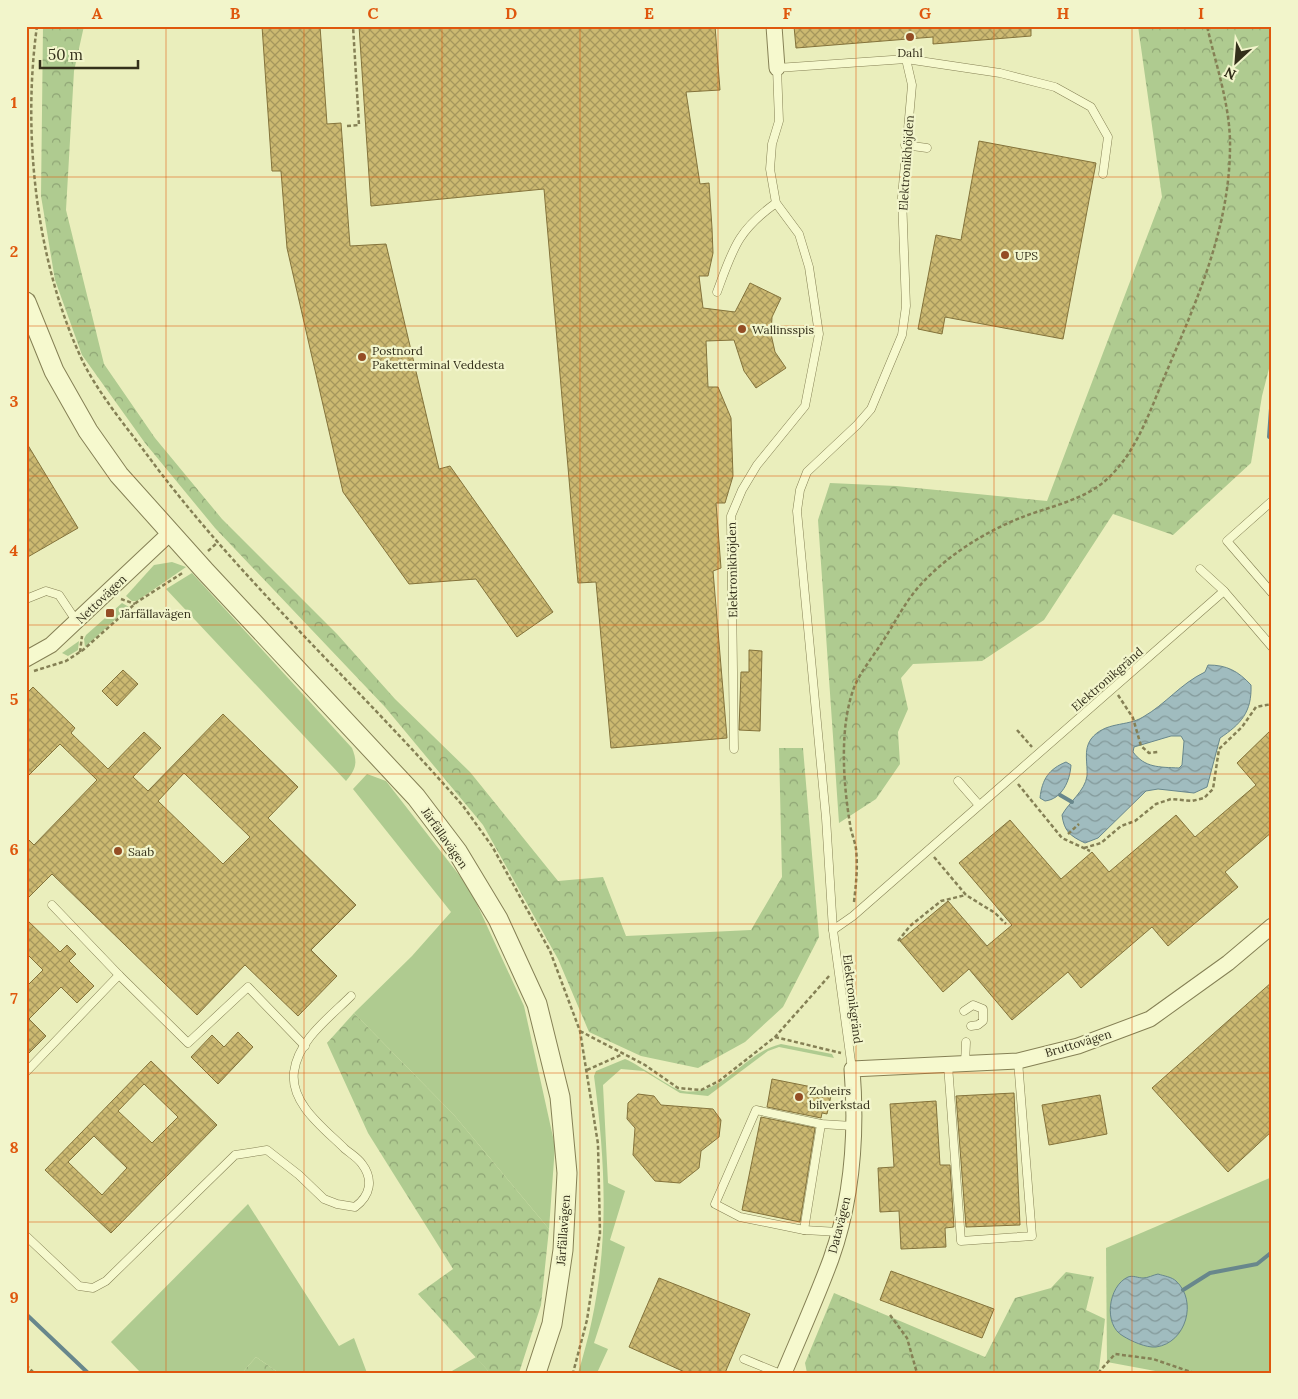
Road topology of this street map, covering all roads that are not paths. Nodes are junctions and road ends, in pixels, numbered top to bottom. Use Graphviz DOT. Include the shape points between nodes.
graph roads {
  1 [pos="774,26"];
  2 [pos="906,59"];
  3 [pos="776,68"];
  4 [pos="905,145"];
  5 [pos="927,148"];
  6 [pos="1103,174"];
  7 [pos="776,203"];
  8 [pos="717,292"];
  9 [pos="26,302"];
  10 [pos="1272,500"];
  11 [pos="170,533"];
  12 [pos="1200,569"];
  13 [pos="1224,591"];
  14 [pos="1272,593"];
  15 [pos="26,599"];
  16 [pos="83,626"];
  17 [pos="1272,647"];
  18 [pos="26,659"];
  19 [pos="812,682"];
  20 [pos="734,749"];
  21 [pos="958,781"];
  22 [pos="979,805"];
  23 [pos="52,904"];
  24 [pos="1272,926"];
  25 [pos="833,930"];
  26 [pos="119,975"];
  27 [pos="351,996"];
  28 [pos="964,1011"];
  29 [pos="975,1025"];
  30 [pos="966,1042"];
  31 [pos="305,1046"];
  32 [pos="1018,1061"];
  33 [pos="850,1062"];
  34 [pos="965,1064"];
  35 [pos="948,1065"];
  36 [pos="26,1072"];
  37 [pos="821,1124"];
  38 [pos="853,1126"];
  39 [pos="804,1230"];
  40 [pos="839,1232"];
  41 [pos="26,1236"];
  42 [pos="744,1359"];
  43 [pos="536,1373"];
  44 [pos="778,1373"];
  45 [pos="784,1373"];
  1 -- 3 [label="street, Elektronikhöjden"];
  2 -- 3 [label="lane"];
  2 -- 4 [label="lane, Elektronikhöjden" via="912,85"];
  2 -- 6 [label="lane" via="1000,73 1056,87 1091,107 1108,137"];
  3 -- 7 [label="lane, Elektronikhöjden" via="779,121 772,144 770,169"];
  4 -- 5 [label="lane"];
  4 -- 19 [label="lane, Elektronikhöjden" via="902,197 906,306 902,335 871,409 806,472 800,490 797,512"];
  7 -- 8 [label="lane" via="753,220 734,246"];
  7 -- 20 [label="lane, Elektronikhöjden" via="799,234 809,267 819,334 805,406 757,465 731,516"];
  9 -- 11 [label="street, Järfällavägen" via="54,371 88,431 120,475"];
  10 -- 14 [label="lane" via="1227,541"];
  11 -- 16 [label="street, Nettovägen"];
  11 -- 43 [label="street, Järfällavägen" via="416,797 457,851 498,919 537,1004 560,1097 567,1173 562,1260 552,1324"];
  12 -- 13 [label="lane"];
  13 -- 17 [label="lane"];
  13 -- 22 [label="lane, Elektronikgränd"];
  15 -- 16 [label="lane" via="46,591 59,595"];
  16 -- 18 [label="street, Nettovägen"];
  19 -- 25 [label="lane, Elektronikgränd"];
  21 -- 22 [label="lane"];
  22 -- 25 [label="lane, Elektronikgränd"];
  23 -- 26 [label="lane"];
  24 -- 32 [label="street, Bruttovägen" via="1228,963 1150,1019 1078,1046"];
  25 -- 33 [label="lane, Elektronikgränd"];
  26 -- 31 [label="lane" via="188,1043 248,987"];
  26 -- 36 [label="lane"];
  27 -- 31 [label="lane"];
  28 -- 29 [label="lane" via="973,1004 983,1009 984,1018"];
  30 -- 34 [label="lane"];
  31 -- 41 [label="lane" via="294,1072 294,1087 299,1100 311,1114 362,1164 369,1186 366,1199 355,1207 324,1199 267,1150 252,1151 235,1155 106,1281 93,1288 79,1286"];
  32 -- 34 [label="street, Bruttovägen"];
  32 -- 35 [label="lane" via="1032,1236 961,1241"];
  33 -- 35 [label="street, Bruttovägen"];
  33 -- 38 [label="street, Datavägen"];
  34 -- 35 [label="street, Bruttovägen"];
  37 -- 38 [label="lane"];
  37 -- 39 [label="lane"];
  37 -- 39 [label="lane" via="756,1110 716,1204 740,1217"];
  38 -- 40 [label="street, Datavägen" via="850,1171"];
  39 -- 40 [label="lane"];
  40 -- 45 [label="street, Datavägen"];
  42 -- 44 [label="lane"];
}
